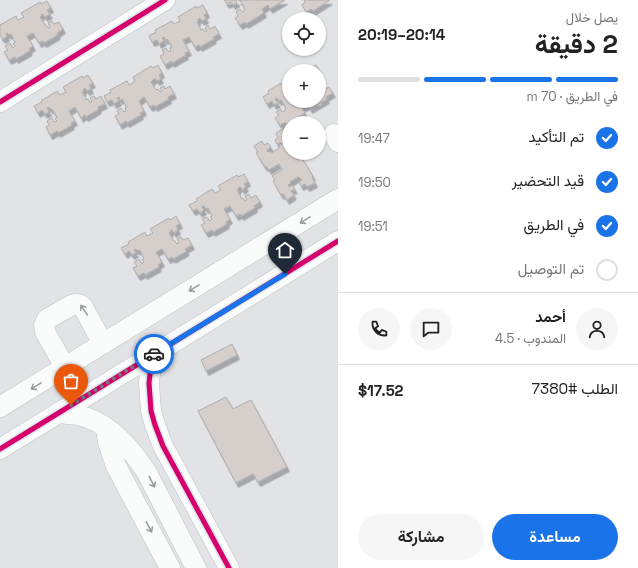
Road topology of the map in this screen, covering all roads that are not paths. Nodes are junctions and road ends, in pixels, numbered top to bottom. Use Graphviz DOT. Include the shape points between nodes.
graph roads {
  1 [pos="165,0"];
  2 [pos="0,102"];
  3 [pos="338,200"];
  4 [pos="338,241"];
  5 [pos="103,344"];
  6 [pos="152,356"];
  7 [pos="65,367"];
  8 [pos="0,408"];
  9 [pos="58,413"];
  10 [pos="106,428"];
  11 [pos="163,446"];
  12 [pos="0,449"];
  13 [pos="139,460"];
  14 [pos="170,568"];
  15 [pos="196,568"];
  16 [pos="229,568"];
  1 -- 2 [label="street"];
  3 -- 5 [label="street, one-way"];
  4 -- 6 [label="street"];
  5 -- 7 [label="street"];
  5 -- 7 [label="street, one-way" via="83,307 78,304 47,319 44,332"];
  6 -- 9 [label="street"];
  6 -- 11 [label="street" via="149,397"];
  7 -- 8 [label="street, one-way"];
  9 -- 10 [label="street" via="78,415"];
  9 -- 12 [label="street"];
  10 -- 13 [label="street"];
  10 -- 14 [label="street, one-way" via="116,466"];
  11 -- 13 [label="street"];
  11 -- 16 [label="street"];
  13 -- 15 [label="street, one-way"];
}
